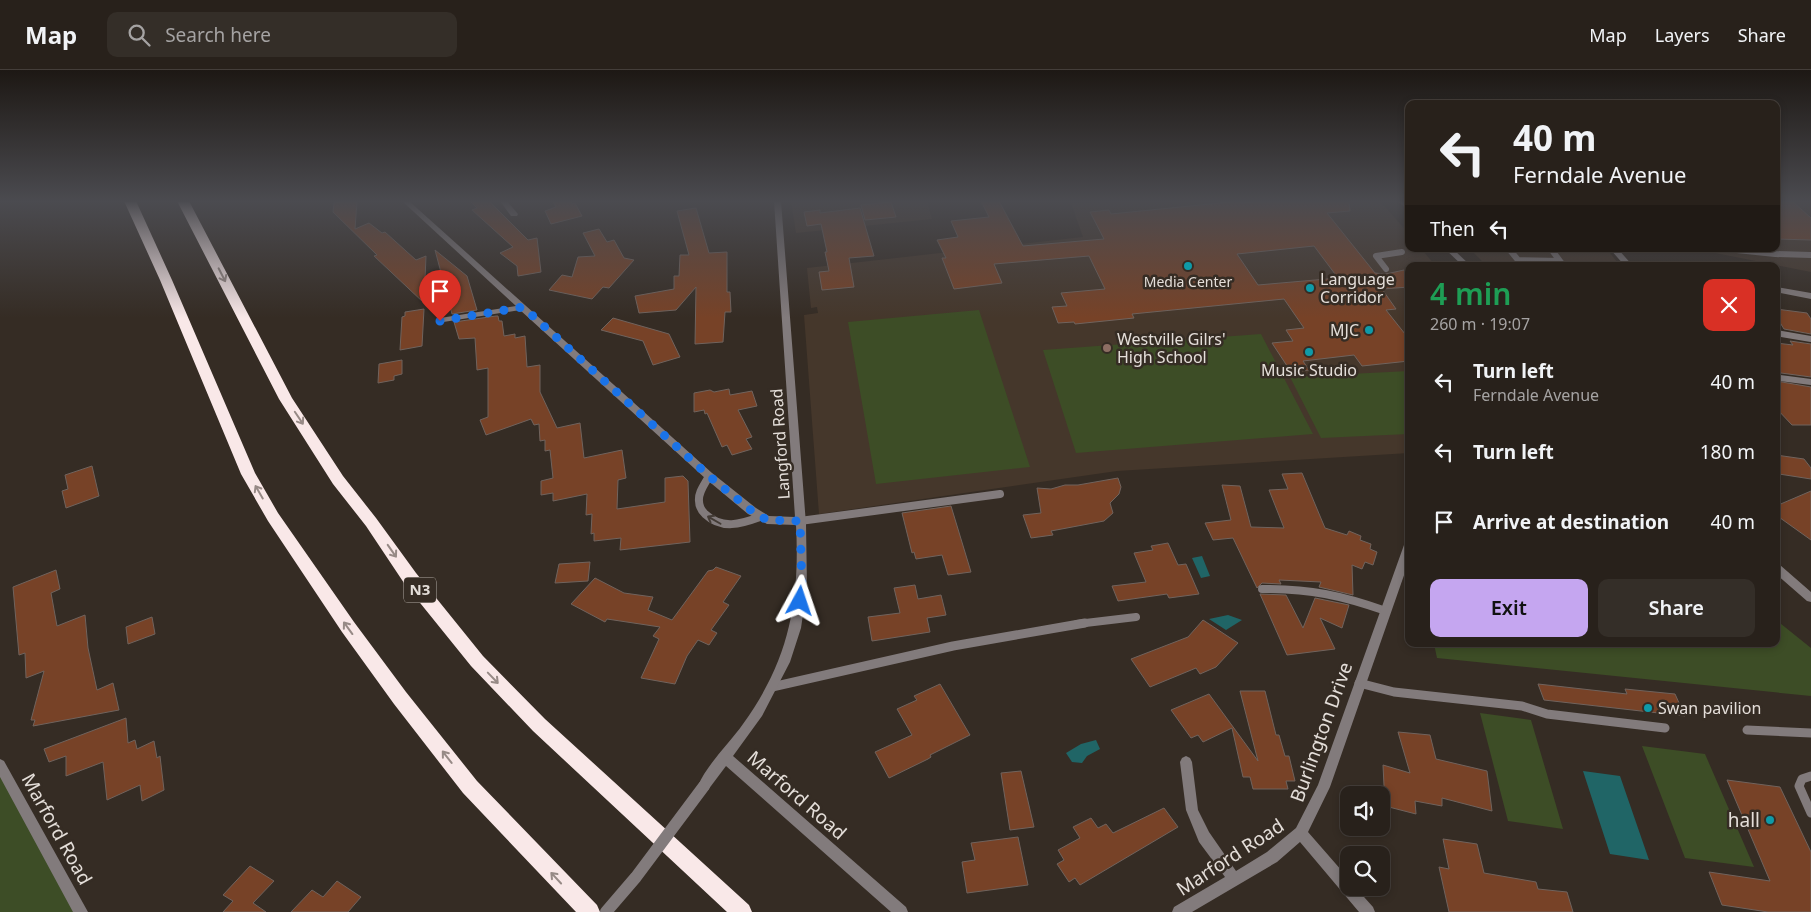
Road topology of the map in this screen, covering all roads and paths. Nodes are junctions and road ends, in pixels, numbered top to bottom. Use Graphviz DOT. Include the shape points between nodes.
graph roads {
  1 [pos="148,240"];
  2 [pos="204,240"];
  3 [pos="449,240"];
  4 [pos="781,240"];
  5 [pos="1402,252"];
  6 [pos="1452,252"];
  7 [pos="1511,252"];
  8 [pos="1552,252"];
  9 [pos="1617,252"];
  10 [pos="1756,252"];
  11 [pos="1811,255"];
  12 [pos="1463,262"];
  13 [pos="1535,262"];
  14 [pos="1560,262"];
  15 [pos="1625,262"];
  16 [pos="1386,269"];
  17 [pos="1780,290"];
  18 [pos="1811,296"];
  19 [pos="523,307"];
  20 [pos="440,321"];
  21 [pos="1780,334"];
  22 [pos="1811,339"];
  23 [pos="1780,378"];
  24 [pos="1811,382"];
  25 [pos="709,476"];
  26 [pos="1000,494"];
  27 [pos="760,517"];
  28 [pos="800,521"];
  29 [pos="1405,556"];
  30 [pos="1780,571"];
  31 [pos="1262,589"];
  32 [pos="1811,598"];
  33 [pos="1386,611"];
  34 [pos="1136,617"];
  35 [pos="1360,683"];
  36 [pos="772,687"];
  37 [pos="1665,728"];
  38 [pos="1747,730"];
  39 [pos="1811,733"];
  40 [pos="725,757"];
  41 [pos="1186,762"];
  42 [pos="0,764"];
  43 [pos="1811,776"];
  44 [pos="1811,813"];
  45 [pos="1301,833"];
  46 [pos="1234,879"];
  47 [pos="81,912"];
  48 [pos="590,912"];
  49 [pos="606,912"];
  50 [pos="742,912"];
  51 [pos="901,912"];
  52 [pos="1179,912"];
  53 [pos="1368,912"];
  48 -- 1 [label="highway, one-way" via="470,787 348,627 273,517 248,474"];
  2 -- 50 [label="highway, N3, one-way" via="286,399 338,480 477,661 539,724"];
  3 -- 19 [label="street"];
  4 -- 28 [label="street, Langford Road"];
  5 -- 16 [label="lane" via="1377,256"];
  6 -- 12 [label="street"];
  7 -- 13 [label="lane" via="1522,261"];
  8 -- 14 [label="lane"];
  9 -- 15 [label="lane"];
  10 -- 11 [label="lane"];
  17 -- 18 [label="street"];
  19 -- 20 [label="street"];
  19 -- 25 [label="street"];
  21 -- 22 [label="lane"];
  23 -- 24 [label="lane"];
  25 -- 27 [label="street"];
  27 -- 25 [label="lane, one-way" via="726,525 710,519 698,504"];
  26 -- 28 [label="lane"];
  27 -- 28 [label="street" via="776,522"];
  28 -- 36 [label="street, Langford Road" via="802,588 798,614"];
  29 -- 33 [label="street, Burlington Drive"];
  30 -- 32 [label="street"];
  31 -- 33 [label="lane" via="1327,593"];
  33 -- 35 [label="street, Burlington Drive"];
  34 -- 36 [label="lane" via="1047,629 926,652"];
  35 -- 37 [label="lane" via="1394,692 1522,706 1547,714"];
  35 -- 45 [label="street, Burlington Drive" via="1324,787"];
  36 -- 40 [label="street, Langford Road"];
  38 -- 39 [label="lane"];
  40 -- 49 [label="street, Marford Road, bridge"];
  40 -- 51 [label="street, Marford Road"];
  41 -- 46 [label="street" via="1192,810 1204,837"];
  42 -- 47 [label="street, Marford Road"];
  43 -- 44 [label="lane" via="1802,779 1799,786"];
  45 -- 46 [label="street, Marford Road" via="1272,857"];
  45 -- 53 [label="street"];
  46 -- 52 [label="street, Marford Road"];
}
